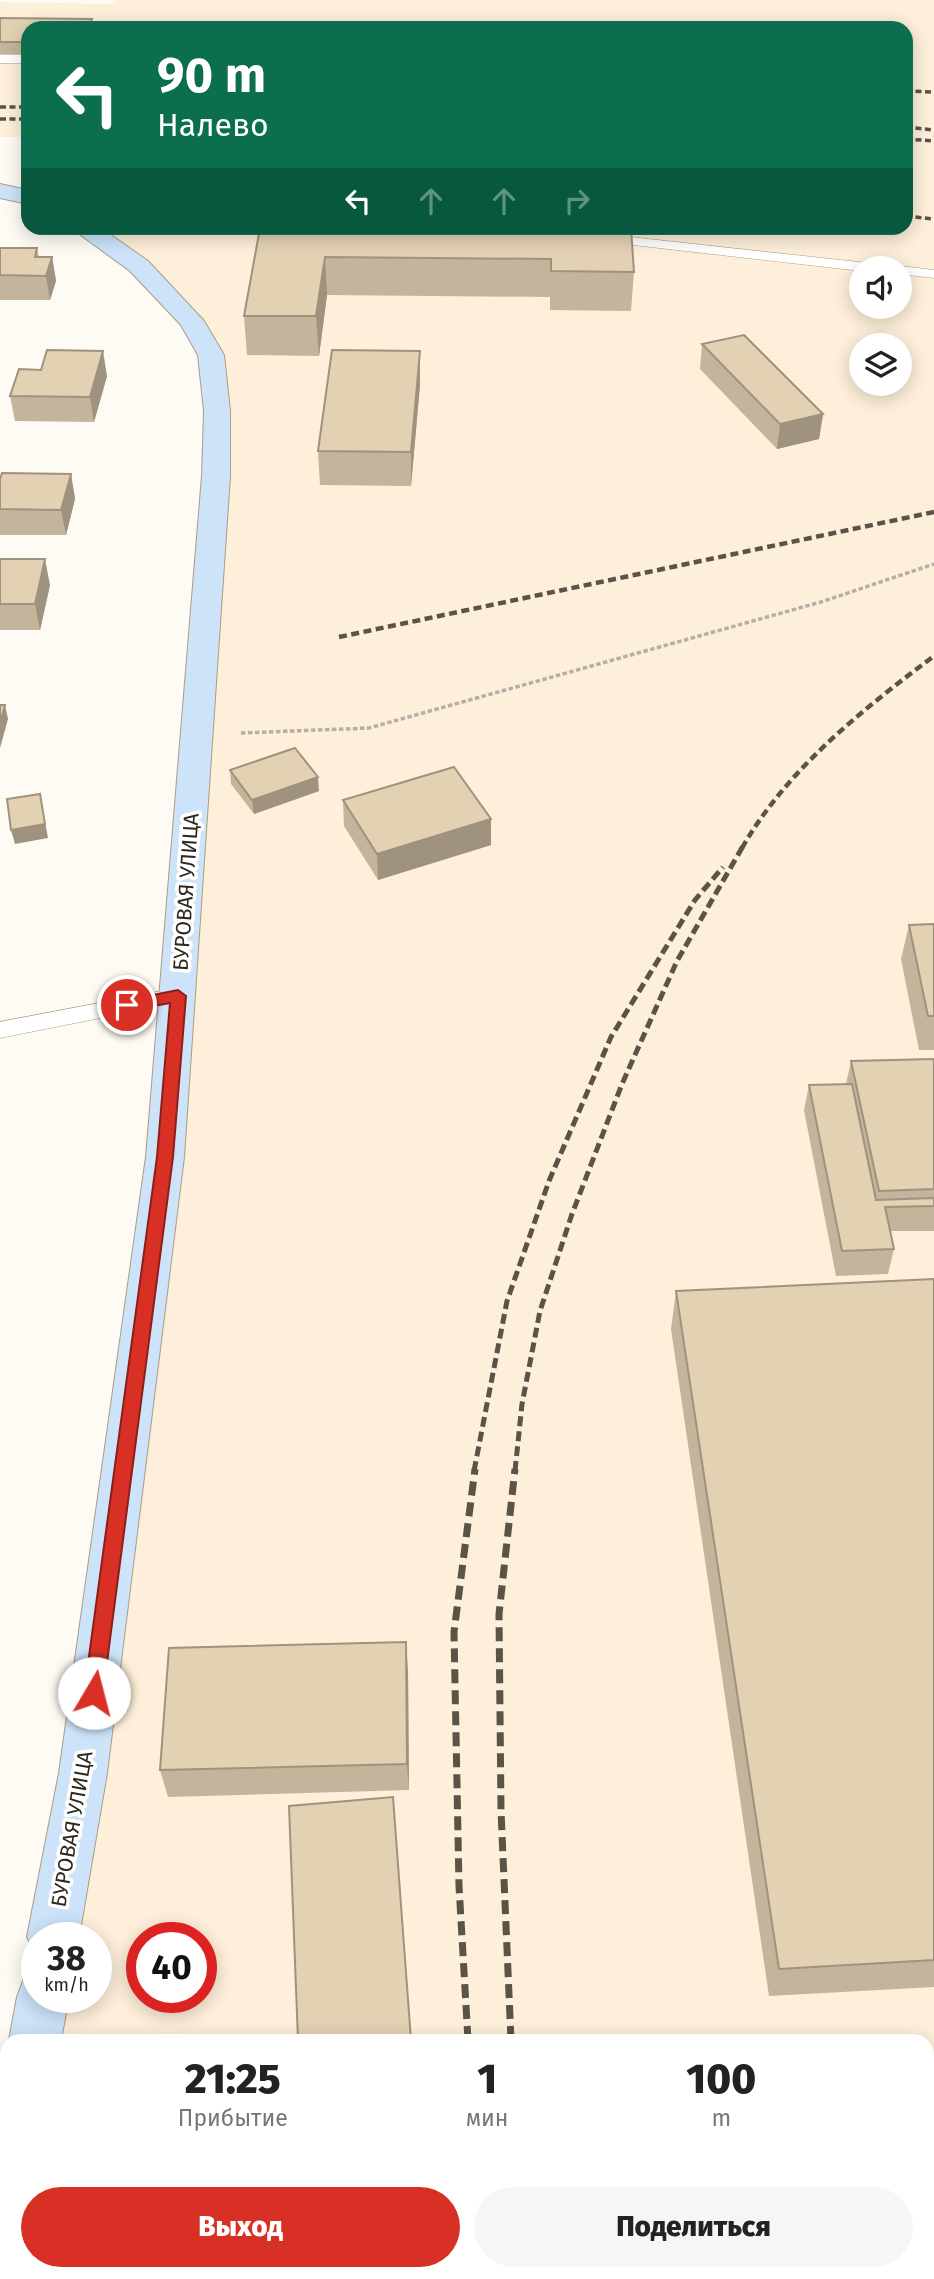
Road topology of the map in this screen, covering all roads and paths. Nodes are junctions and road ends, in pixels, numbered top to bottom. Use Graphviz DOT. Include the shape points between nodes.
graph roads {
  1 [pos="0,59"];
  2 [pos="21,59"];
  3 [pos="96,235"];
  4 [pos="582,236"];
  5 [pos="849,265"];
  6 [pos="912,271"];
  7 [pos="934,274"];
  8 [pos="934,564"];
  9 [pos="198,735"];
  10 [pos="178,996"];
  11 [pos="0,1030"];
  12 [pos="56,1922"];
  13 [pos="40,2013"];
  14 [pos="36,2034"];
  1 -- 2 [label="lane"];
  3 -- 9 [label="street, БУРОВАЯ УЛИЦА" via="139,266 191,320 211,355 218,411 216,476"];
  4 -- 5 [label="lane"];
  6 -- 7 [label="lane"];
  8 -- 9 [label="path" via="821,602 369,728"];
  9 -- 10 [label="street, БУРОВАЯ УЛИЦА"];
  10 -- 11 [label="lane"];
  10 -- 12 [label="street, БУРОВАЯ УЛИЦА" via="164,1171 83,1773"];
  13 -- 14 [label="street"];
}
